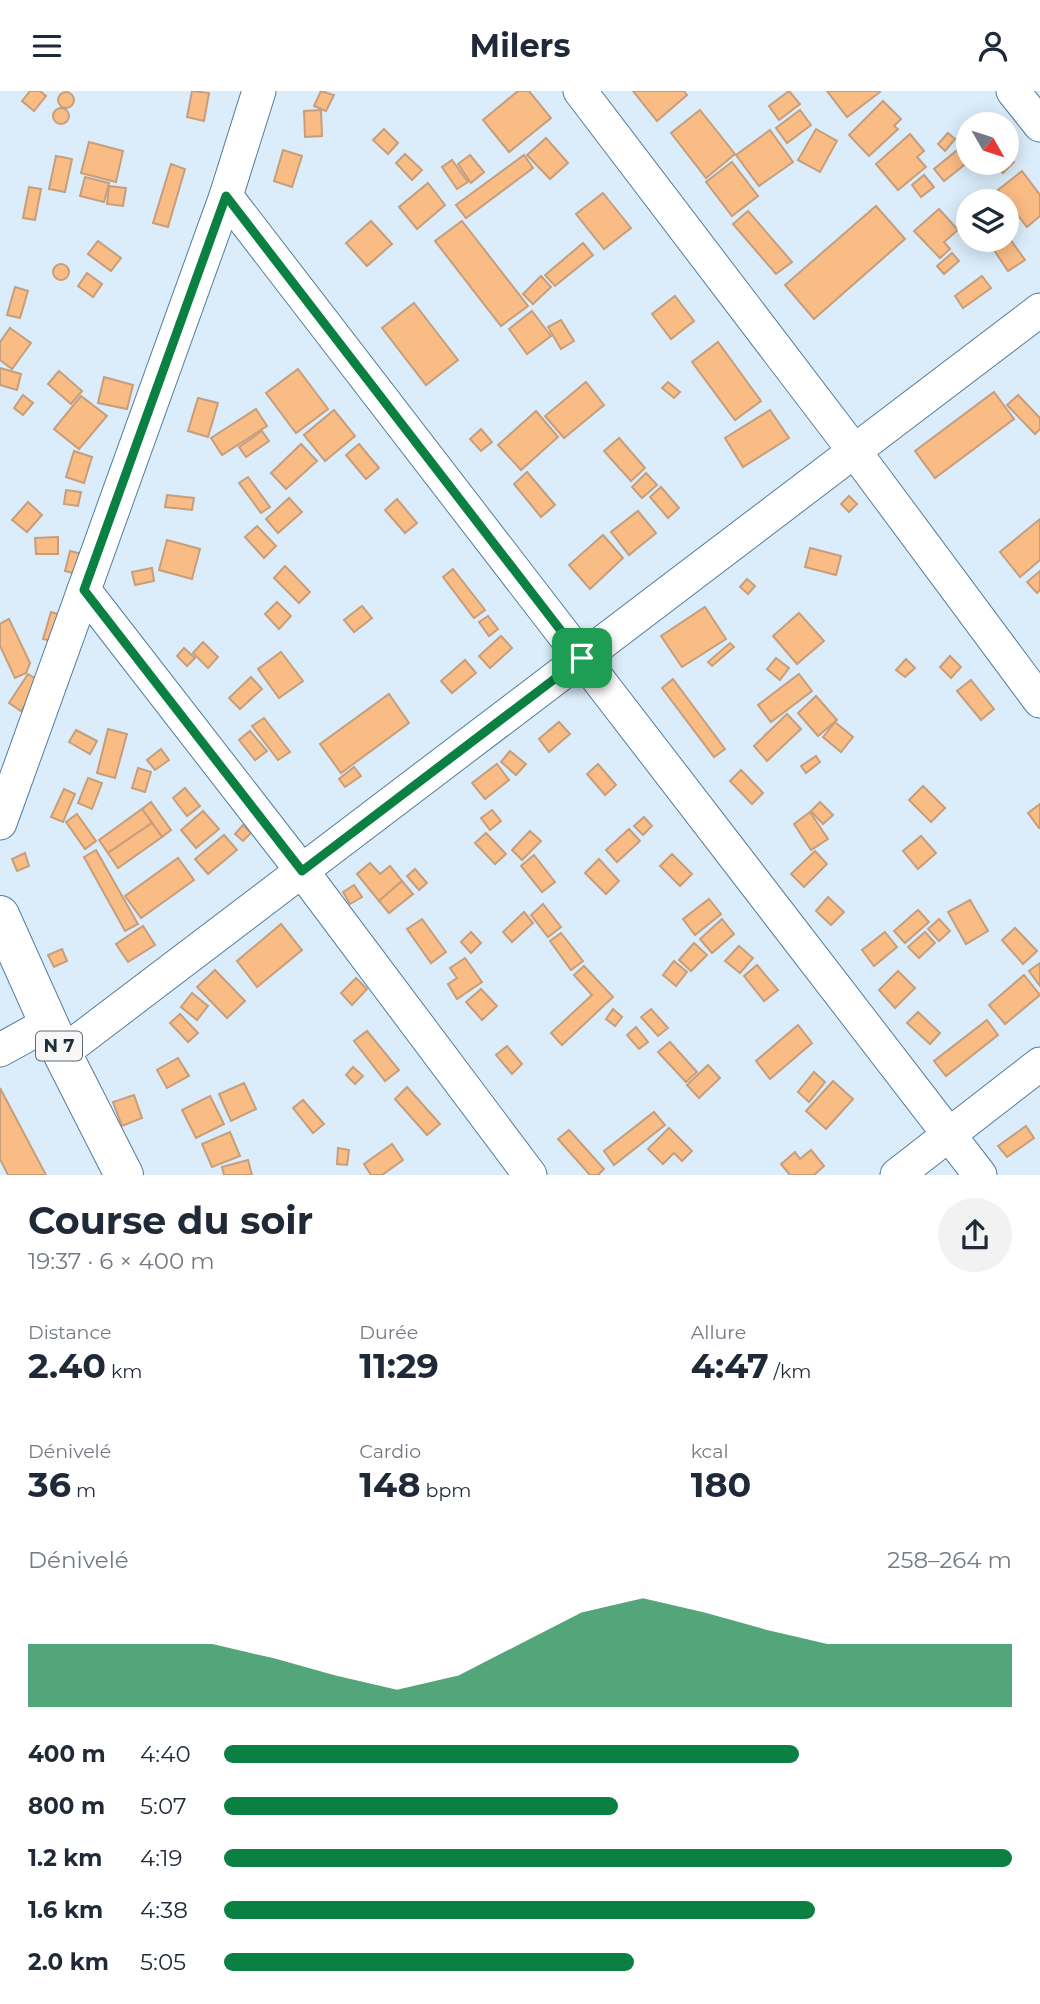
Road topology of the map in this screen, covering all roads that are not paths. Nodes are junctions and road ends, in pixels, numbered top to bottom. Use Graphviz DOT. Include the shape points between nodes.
graph roads {
  1 [pos="259,91"];
  2 [pos="580,91"];
  3 [pos="1013,91"];
  4 [pos="1040,125"];
  5 [pos="226,196"];
  6 [pos="1040,310"];
  7 [pos="855,451"];
  8 [pos="84,590"];
  9 [pos="582,658"];
  10 [pos="1040,701"];
  11 [pos="0,823"];
  12 [pos="302,871"];
  13 [pos="0,915"];
  14 [pos="55,1038"];
  15 [pos="0,1050"];
  16 [pos="1040,1064"];
  17 [pos="949,1134"];
  18 [pos="124,1174"];
  19 [pos="530,1174"];
  20 [pos="897,1174"];
  21 [pos="980,1174"];
  1 -- 5 [label="street"];
  2 -- 7 [label="street"];
  3 -- 4 [label="street"];
  5 -- 8 [label="street"];
  5 -- 9 [label="street"];
  6 -- 7 [label="street"];
  7 -- 9 [label="street"];
  7 -- 10 [label="street"];
  8 -- 11 [label="street"];
  8 -- 12 [label="street"];
  9 -- 12 [label="street"];
  9 -- 17 [label="street"];
  12 -- 14 [label="street"];
  12 -- 19 [label="street"];
  13 -- 14 [label="highway, N 7"];
  14 -- 15 [label="street"];
  14 -- 18 [label="highway, N 7"];
  16 -- 17 [label="street"];
  17 -- 20 [label="street"];
  17 -- 21 [label="street"];
}
